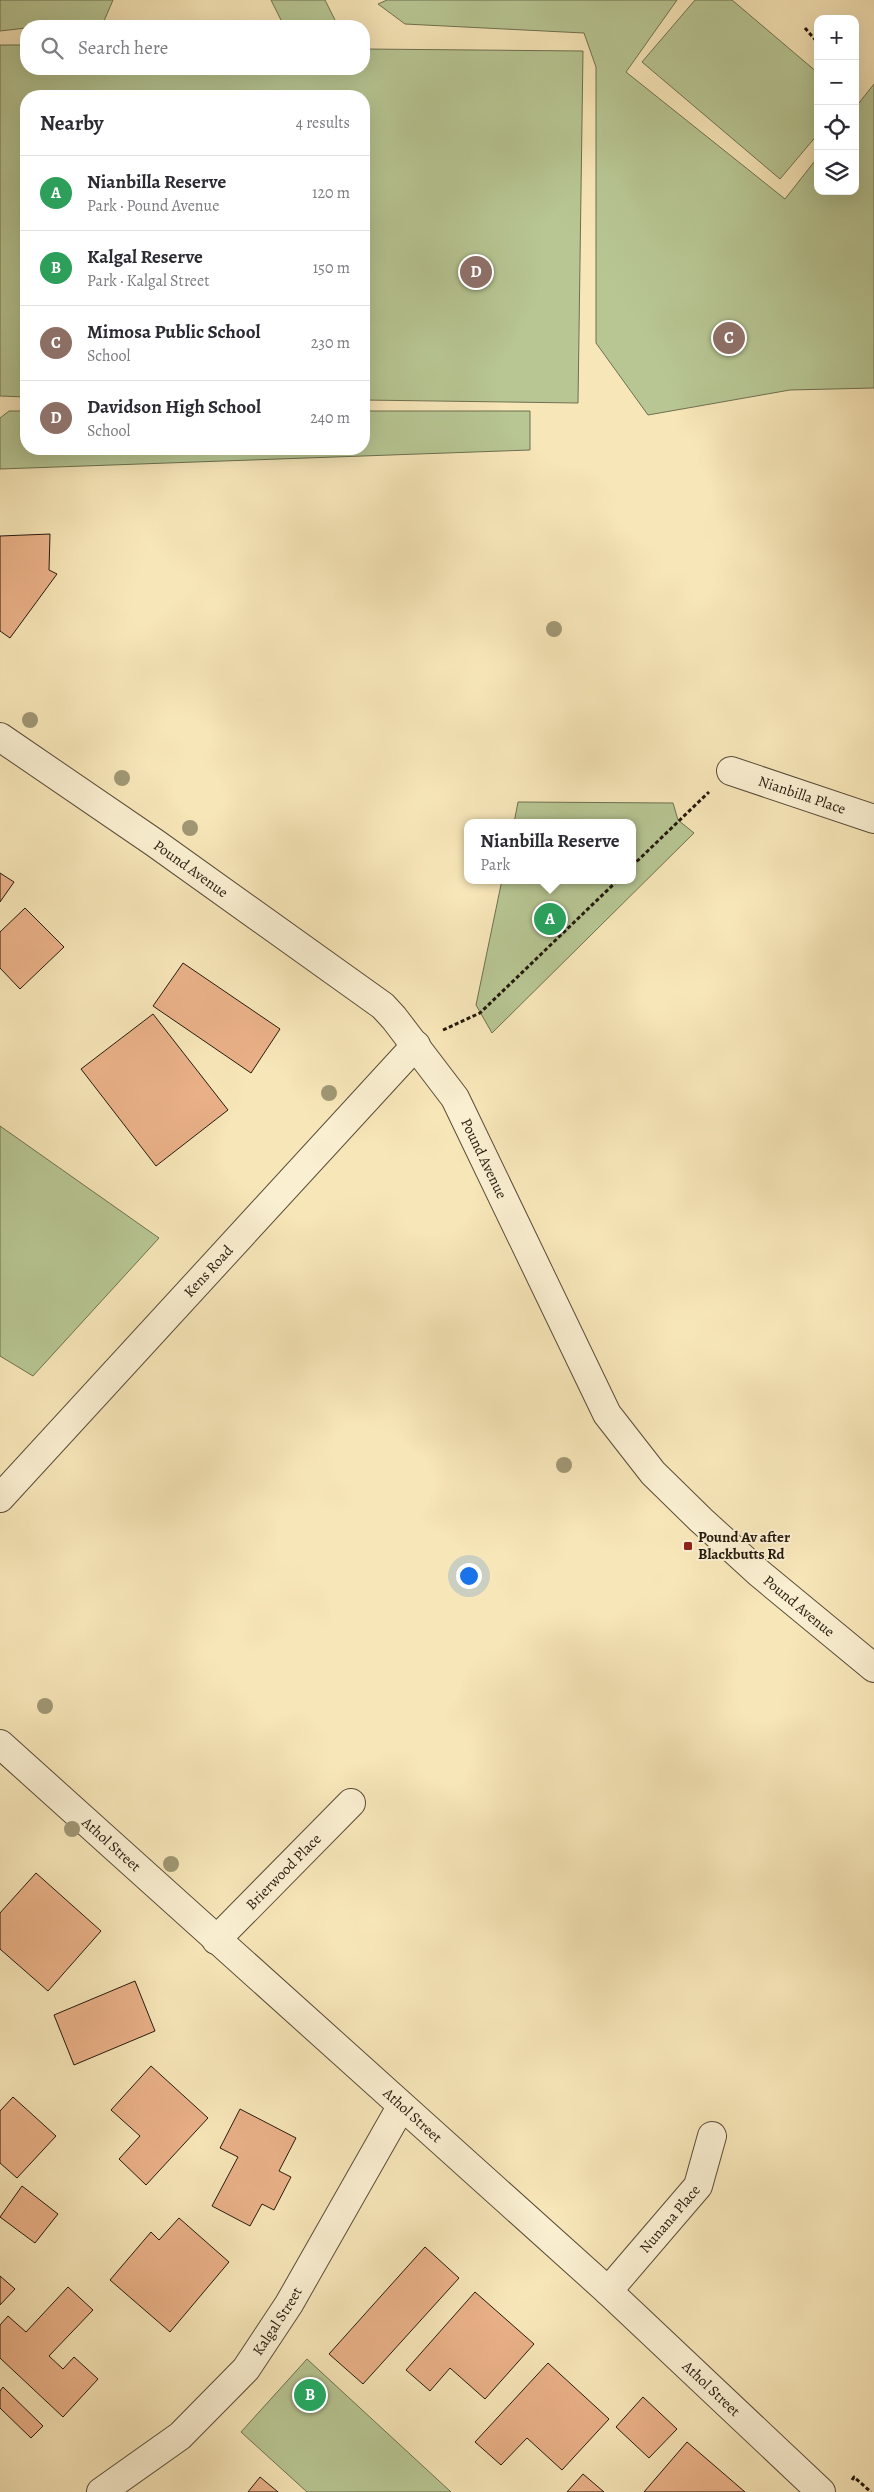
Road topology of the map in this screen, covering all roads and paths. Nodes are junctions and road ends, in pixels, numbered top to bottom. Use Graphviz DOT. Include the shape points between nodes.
graph roads {
  1 [pos="805,28"];
  2 [pos="814,38"];
  3 [pos="0,737"];
  4 [pos="731,771"];
  5 [pos="874,819"];
  6 [pos="636,862"];
  7 [pos="614,884"];
  8 [pos="457,1022"];
  9 [pos="416,1045"];
  10 [pos="0,1498"];
  11 [pos="874,1668"];
  12 [pos="0,1744"];
  13 [pos="351,1803"];
  14 [pos="216,1940"];
  15 [pos="401,2107"];
  16 [pos="712,2136"];
  17 [pos="608,2291"];
  18 [pos="847,2484"];
  19 [pos="101,2492"];
  20 [pos="821,2492"];
  21 [pos="871,2492"];
  1 -- 2 [label="path"];
  3 -- 9 [label="street, Pound Avenue" via="383,1006"];
  4 -- 5 [label="street, Nianbilla Place"];
  4 -- 6 [label="path"];
  7 -- 8 [label="path" via="480,1013"];
  9 -- 10 [label="street, Kens Road"];
  9 -- 11 [label="street, Pound Avenue" via="455,1098 607,1414 653,1473 701,1520 759,1573"];
  12 -- 14 [label="street, Athol Street"];
  13 -- 14 [label="street, Brierwood Place"];
  14 -- 15 [label="street, Athol Street"];
  15 -- 17 [label="street, Athol Street"];
  15 -- 19 [label="street, Kalgal Street" via="289,2304 246,2369 180,2436"];
  16 -- 17 [label="street, Nunana Place" via="698,2186"];
  17 -- 20 [label="street, Athol Street"];
  18 -- 21 [label="path" via="854,2477"];
}
